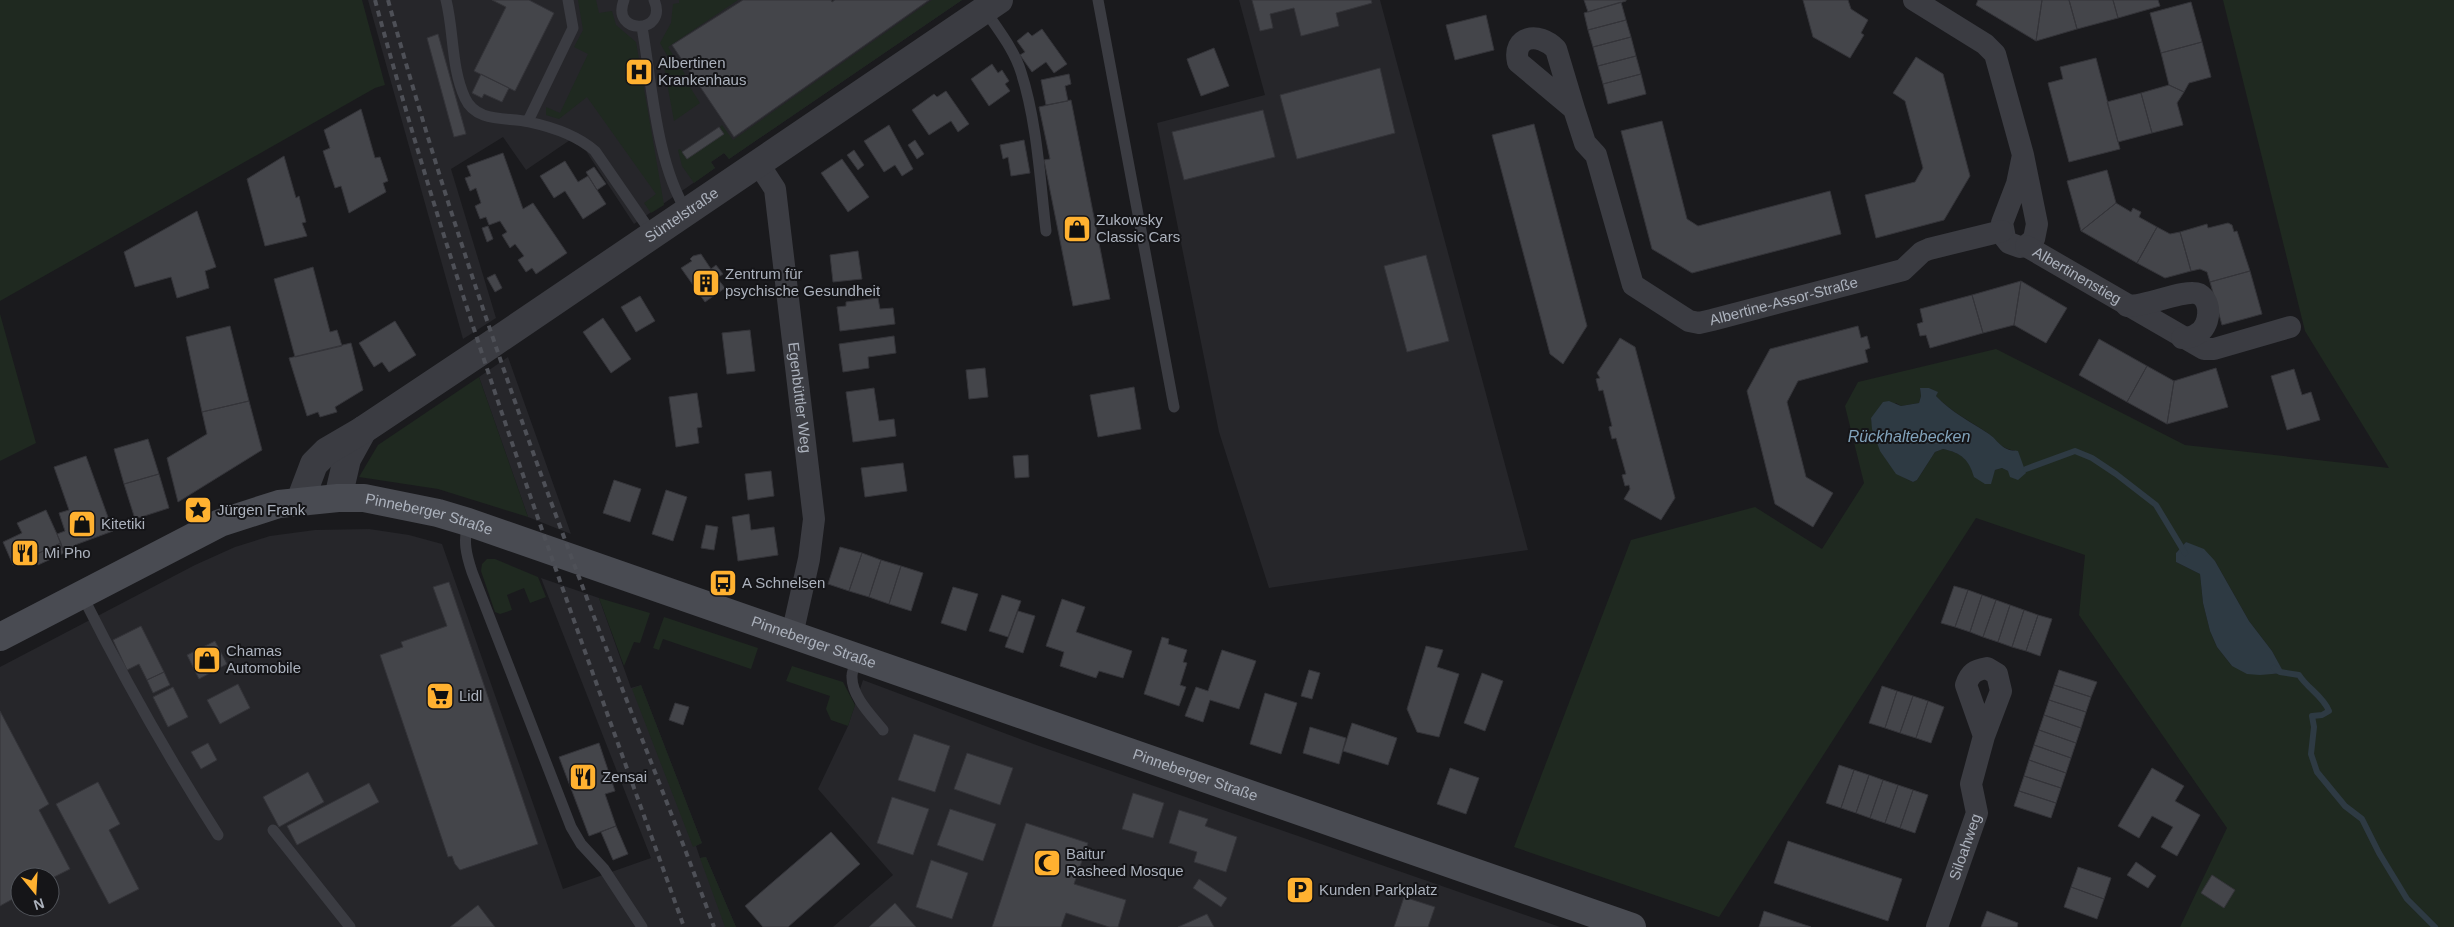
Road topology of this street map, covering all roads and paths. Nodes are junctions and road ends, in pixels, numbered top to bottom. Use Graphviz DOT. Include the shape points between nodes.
graph roads {
  1 [pos="446,0"];
  2 [pos="568,0"];
  3 [pos="624,0"];
  4 [pos="654,0"];
  5 [pos="1098,0"];
  6 [pos="1914,0"];
  7 [pos="993,3"];
  8 [pos="642,27"];
  9 [pos="1574,109"];
  10 [pos="528,121"];
  11 [pos="2023,155"];
  12 [pos="758,164"];
  13 [pos="687,212"];
  14 [pos="1046,231"];
  15 [pos="2002,231"];
  16 [pos="652,235"];
  17 [pos="2026,246"];
  18 [pos="2126,306"];
  19 [pos="2290,327"];
  20 [pos="2182,338"];
  21 [pos="1174,406"];
  22 [pos="363,430"];
  23 [pos="338,498"];
  24 [pos="300,501"];
  25 [pos="468,522"];
  26 [pos="82,595"];
  27 [pos="792,635"];
  28 [pos="0,637"];
  29 [pos="858,658"];
  30 [pos="883,730"];
  31 [pos="1984,736"];
  32 [pos="273,830"];
  33 [pos="218,835"];
  34 [pos="350,927"];
  35 [pos="642,927"];
  36 [pos="1632,927"];
  37 [pos="1938,927"];
  1 -- 10 [label="lane" via="460,82 468,104 485,116"];
  2 -- 10 [label="lane" via="573,28"];
  3 -- 8 [label="lane" via="624,19"];
  4 -- 8 [label="lane" via="657,12 654,19"];
  5 -- 21 [label="lane"];
  6 -- 11 [label="street" via="1992,50"];
  7 -- 12 [label="street, Süntelstraße"];
  7 -- 14 [label="lane" via="1021,71 1029,100"];
  8 -- 13 [label="lane" via="665,166"];
  9 -- 15 [label="street, Albertine-Assor-Straße" via="1585,142 1596,155 1602,171 1633,285 1689,321 1712,320 1894,273 1908,268 1929,248"];
  10 -- 16 [label="lane" via="576,138 595,151"];
  11 -- 15 [label="street"];
  11 -- 17 [label="street" via="2037,224 2034,239"];
  12 -- 13 [label="street, Süntelstraße"];
  12 -- 27 [label="street, Egenbüttler Weg" via="775,189 814,519 809,559"];
  13 -- 16 [label="street, Süntelstraße"];
  15 -- 17 [label="street" via="2009,243"];
  16 -- 22 [label="street, Süntelstraße"];
  17 -- 18 [label="street, Albertinenstieg"];
  18 -- 20 [label="street, Albertinenstieg"];
  18 -- 20 [label="street, Albertinenstieg" via="2151,304 2181,294 2199,294 2209,313 2206,326 2199,334"];
  19 -- 20 [label="street, Albertinenstieg" via="2209,350"];
  22 -- 23 [label="street, Süntelstraße" via="347,459"];
  22 -- 24 [label="street, Süntelstraße" via="319,458"];
  23 -- 24 [label="main road, Pinneberger Straße"];
  23 -- 25 [label="main road, Pinneberger Straße" via="386,501"];
  24 -- 26 [label="main road, Pinneberger Straße" via="264,508 220,523"];
  25 -- 27 [label="main road, Pinneberger Straße"];
  25 -- 35 [label="lane" via="464,538 472,572 571,827 581,844 604,869"];
  26 -- 28 [label="main road, Pinneberger Straße"];
  26 -- 33 [label="lane" via="115,661"];
  27 -- 29 [label="main road, Pinneberger Straße"];
  29 -- 30 [label="lane" via="852,675 853,685"];
  29 -- 36 [label="main road, Pinneberger Straße"];
  31 -- 37 [label="street, Siloahweg" via="1971,784 1977,813"];
  32 -- 34 [label="lane"];
}
